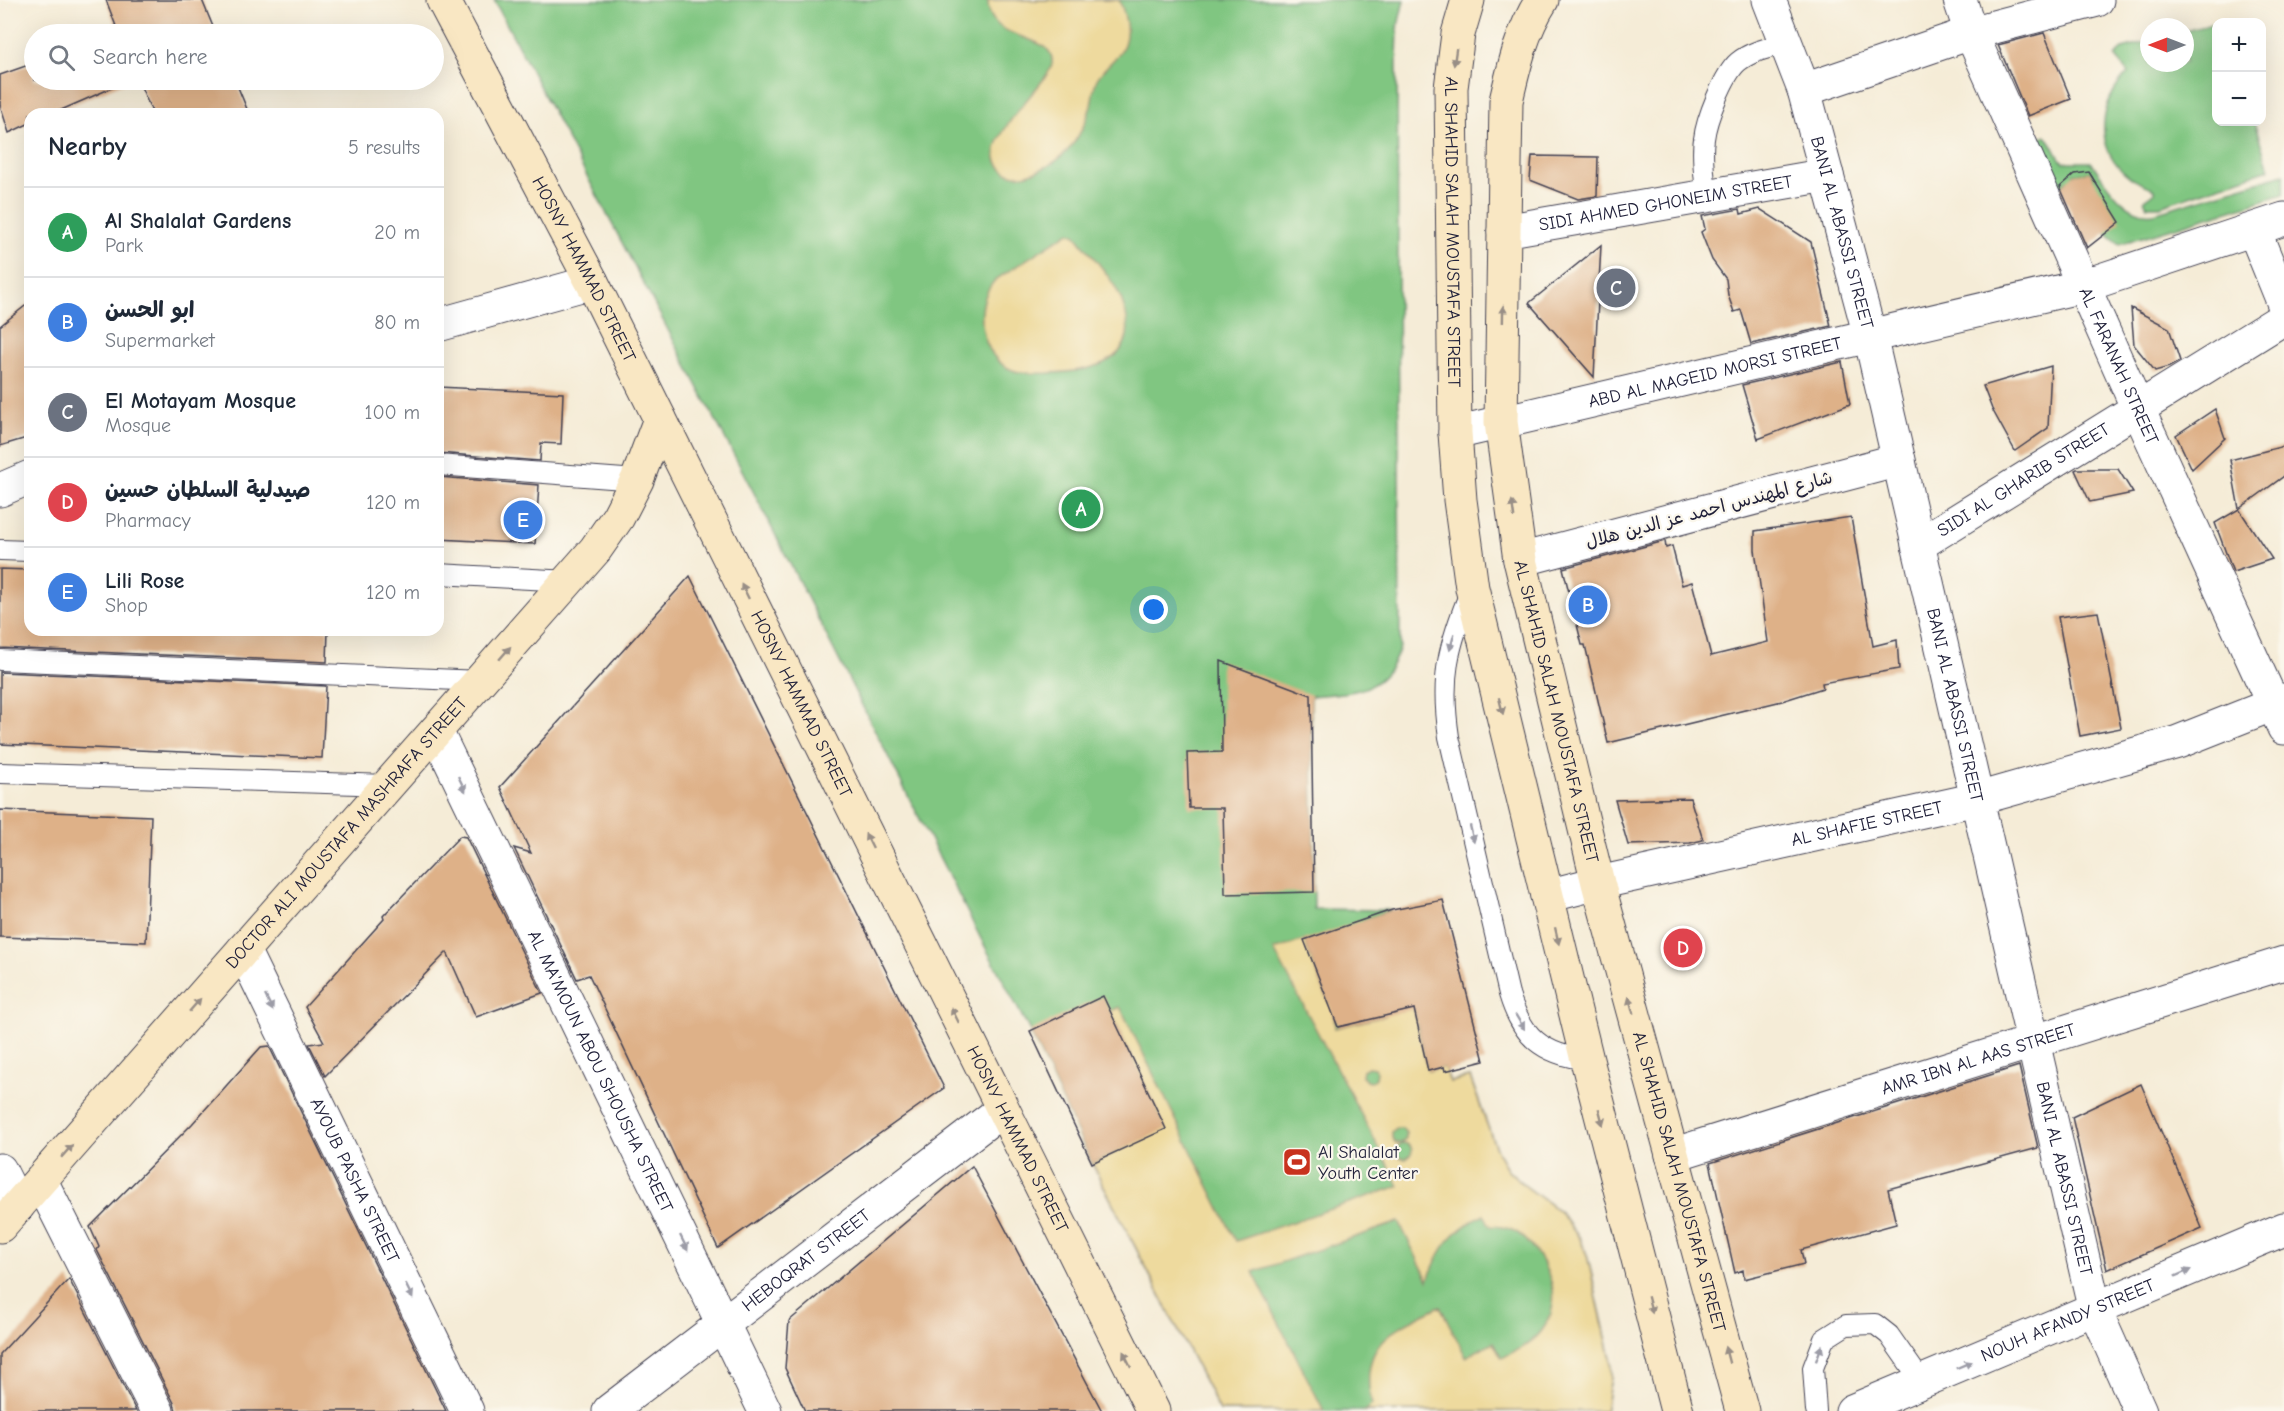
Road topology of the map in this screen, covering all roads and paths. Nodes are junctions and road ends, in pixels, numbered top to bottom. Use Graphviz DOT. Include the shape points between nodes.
graph roads {
  1 [pos="443,0"];
  2 [pos="1468,0"];
  3 [pos="1542,0"];
  4 [pos="1769,0"];
  5 [pos="1960,0"];
  6 [pos="2097,0"];
  7 [pos="1971,33"];
  8 [pos="1786,43"];
  9 [pos="1804,90"];
  10 [pos="1827,175"];
  11 [pos="1706,195"];
  12 [pos="2284,219"];
  13 [pos="2254,230"];
  14 [pos="1504,231"];
  15 [pos="592,282"];
  16 [pos="2083,286"];
  17 [pos="2284,304"];
  18 [pos="2284,318"];
  19 [pos="444,323"];
  20 [pos="1870,336"];
  21 [pos="2138,409"];
  22 [pos="660,419"];
  23 [pos="1501,422"];
  24 [pos="1455,433"];
  25 [pos="1899,460"];
  26 [pos="444,465"];
  27 [pos="24,480"];
  28 [pos="637,480"];
  29 [pos="0,490"];
  30 [pos="1918,545"];
  31 [pos="0,550"];
  32 [pos="24,551"];
  33 [pos="1520,560"];
  34 [pos="444,574"];
  35 [pos="569,581"];
  36 [pos="1472,588"];
  37 [pos="0,660"];
  38 [pos="480,681"];
  39 [pos="2280,711"];
  40 [pos="436,731"];
  41 [pos="0,773"];
  42 [pos="389,785"];
  43 [pos="1977,799"];
  44 [pos="1598,883"];
  45 [pos="1547,896"];
  46 [pos="243,950"];
  47 [pos="2284,963"];
  48 [pos="2032,1042"];
  49 [pos="1587,1060"];
  50 [pos="1002,1110"];
  51 [pos="1672,1155"];
  52 [pos="0,1170"];
  53 [pos="40,1180"];
  54 [pos="9,1216"];
  55 [pos="2284,1229"];
  56 [pos="2095,1310"];
  57 [pos="723,1323"];
  58 [pos="1922,1382"];
  59 [pos="157,1411"];
  60 [pos="467,1411"];
  61 [pos="609,1411"];
  62 [pos="765,1411"];
  63 [pos="1153,1411"];
  64 [pos="1677,1411"];
  65 [pos="1742,1411"];
  66 [pos="1816,1411"];
  67 [pos="1852,1411"];
  68 [pos="2140,1411"];
  1 -- 15 [label="main road, HOSNY HAMMAD STREET"];
  2 -- 24 [label="main road, AL SHAHID SALAH MOUSTAFA STREET, one-way" via="1458,34 1451,88"];
  3 -- 14 [label="main road, AL SHAHID SALAH MOUSTAFA STREET" via="1517,54 1506,101"];
  4 -- 8 [label="street, BANI AL ABASSI STREET"];
  5 -- 7 [label="street, AL FARANAH STREET"];
  6 -- 7 [label="street"];
  7 -- 9 [label="street"];
  7 -- 16 [label="street, AL FARANAH STREET"];
  8 -- 9 [label="street, BANI AL ABASSI STREET"];
  8 -- 11 [label="lane" via="1752,53 1737,63 1726,79 1703,140"];
  9 -- 10 [label="street, BANI AL ABASSI STREET"];
  10 -- 11 [label="street, SIDI AHMED GHONEIM STREET"];
  10 -- 20 [label="street, BANI AL ABASSI STREET"];
  11 -- 14 [label="street, SIDI AHMED GHONEIM STREET"];
  12 -- 13 [label="street, ABD AL MAGEID MORSI STREET"];
  13 -- 16 [label="street, ABD AL MAGEID MORSI STREET"];
  13 -- 17 [label="street"];
  23 -- 14 [label="main road, AL SHAHID SALAH MOUSTAFA STREET, one-way"];
  15 -- 19 [label="street"];
  15 -- 22 [label="main road, HOSNY HAMMAD STREET"];
  16 -- 20 [label="street, ABD AL MAGEID MORSI STREET"];
  16 -- 21 [label="street, AL FARANAH STREET"];
  18 -- 21 [label="street, SIDI AL GHARIB STREET"];
  20 -- 23 [label="street, ABD AL MAGEID MORSI STREET"];
  20 -- 25 [label="street, BANI AL ABASSI STREET"];
  21 -- 30 [label="street, SIDI AL GHARIB STREET"];
  21 -- 39 [label="street, AL FARANAH STREET"];
  22 -- 28 [label="main road, DOCTOR ALI MOUSTAFA MASHRAFA STREET"];
  50 -- 22 [label="main road, HOSNY HAMMAD STREET, one-way"];
  23 -- 24 [label="street, ABD AL MAGEID MORSI STREET"];
  33 -- 23 [label="main road, AL SHAHID SALAH MOUSTAFA STREET, one-way"];
  24 -- 36 [label="main road, AL SHAHID SALAH MOUSTAFA STREET"];
  25 -- 30 [label="street, BANI AL ABASSI STREET"];
  25 -- 33 [label="street, شارع المهندس احمد عز الدين هلال"];
  26 -- 28 [label="lane"];
  27 -- 29 [label="street"];
  28 -- 35 [label="main road, DOCTOR ALI MOUSTAFA MASHRAFA STREET" via="618,517"];
  30 -- 43 [label="street, BANI AL ABASSI STREET"];
  31 -- 32 [label="lane"];
  33 -- 44 [label="main road, AL SHAHID SALAH MOUSTAFA STREET"];
  34 -- 35 [label="lane"];
  38 -- 35 [label="main road, DOCTOR ALI MOUSTAFA MASHRAFA STREET, one-way"];
  36 -- 45 [label="main road, AL SHAHID SALAH MOUSTAFA STREET, one-way"];
  36 -- 49 [label="lane, one-way" via="1451,641 1444,705 1509,994 1515,1015 1543,1047 1559,1055"];
  37 -- 38 [label="lane"];
  38 -- 40 [label="main road, DOCTOR ALI MOUSTAFA MASHRAFA STREET"];
  39 -- 43 [label="street, AL SHAFIE STREET"];
  40 -- 42 [label="main road, DOCTOR ALI MOUSTAFA MASHRAFA STREET"];
  40 -- 57 [label="street, AL MA'MOUN ABOU SHOUSHA STREET, one-way"];
  41 -- 42 [label="lane"];
  42 -- 46 [label="main road, DOCTOR ALI MOUSTAFA MASHRAFA STREET"];
  43 -- 44 [label="street, AL SHAFIE STREET"];
  43 -- 48 [label="street, BANI AL ABASSI STREET"];
  44 -- 45 [label="street, AL SHAFIE STREET"];
  51 -- 44 [label="main road, AL SHAHID SALAH MOUSTAFA STREET, one-way"];
  45 -- 49 [label="main road, AL SHAHID SALAH MOUSTAFA STREET, one-way"];
  53 -- 46 [label="main road, DOCTOR ALI MOUSTAFA MASHRAFA STREET, one-way"];
  46 -- 60 [label="street, AYOUB PASHA STREET, one-way"];
  47 -- 48 [label="street, AMR IBN AL AAS STREET"];
  48 -- 51 [label="street, AMR IBN AL AAS STREET"];
  48 -- 56 [label="street, BANI AL ABASSI STREET"];
  49 -- 64 [label="main road, AL SHAHID SALAH MOUSTAFA STREET, one-way"];
  50 -- 57 [label="street, HEBOQRAT STREET"];
  63 -- 50 [label="main road, HOSNY HAMMAD STREET, one-way"];
  65 -- 51 [label="main road, AL SHAHID SALAH MOUSTAFA STREET, one-way"];
  52 -- 54 [label="street"];
  53 -- 54 [label="main road, DOCTOR ALI MOUSTAFA MASHRAFA STREET"];
  53 -- 59 [label="street"];
  56 -- 55 [label="street, NOUH AFANDY STREET, one-way"];
  58 -- 56 [label="street, NOUH AFANDY STREET, one-way"];
  56 -- 68 [label="street, BANI AL ABASSI STREET"];
  57 -- 61 [label="street, HEBOQRAT STREET"];
  57 -- 62 [label="street, AL MA'MOUN ABOU SHOUSHA STREET"];
  66 -- 58 [label="lane, one-way" via="1814,1368 1824,1339 1846,1324 1875,1323 1889,1335"];
  58 -- 67 [label="street, NOUH AFANDY STREET"];
}
